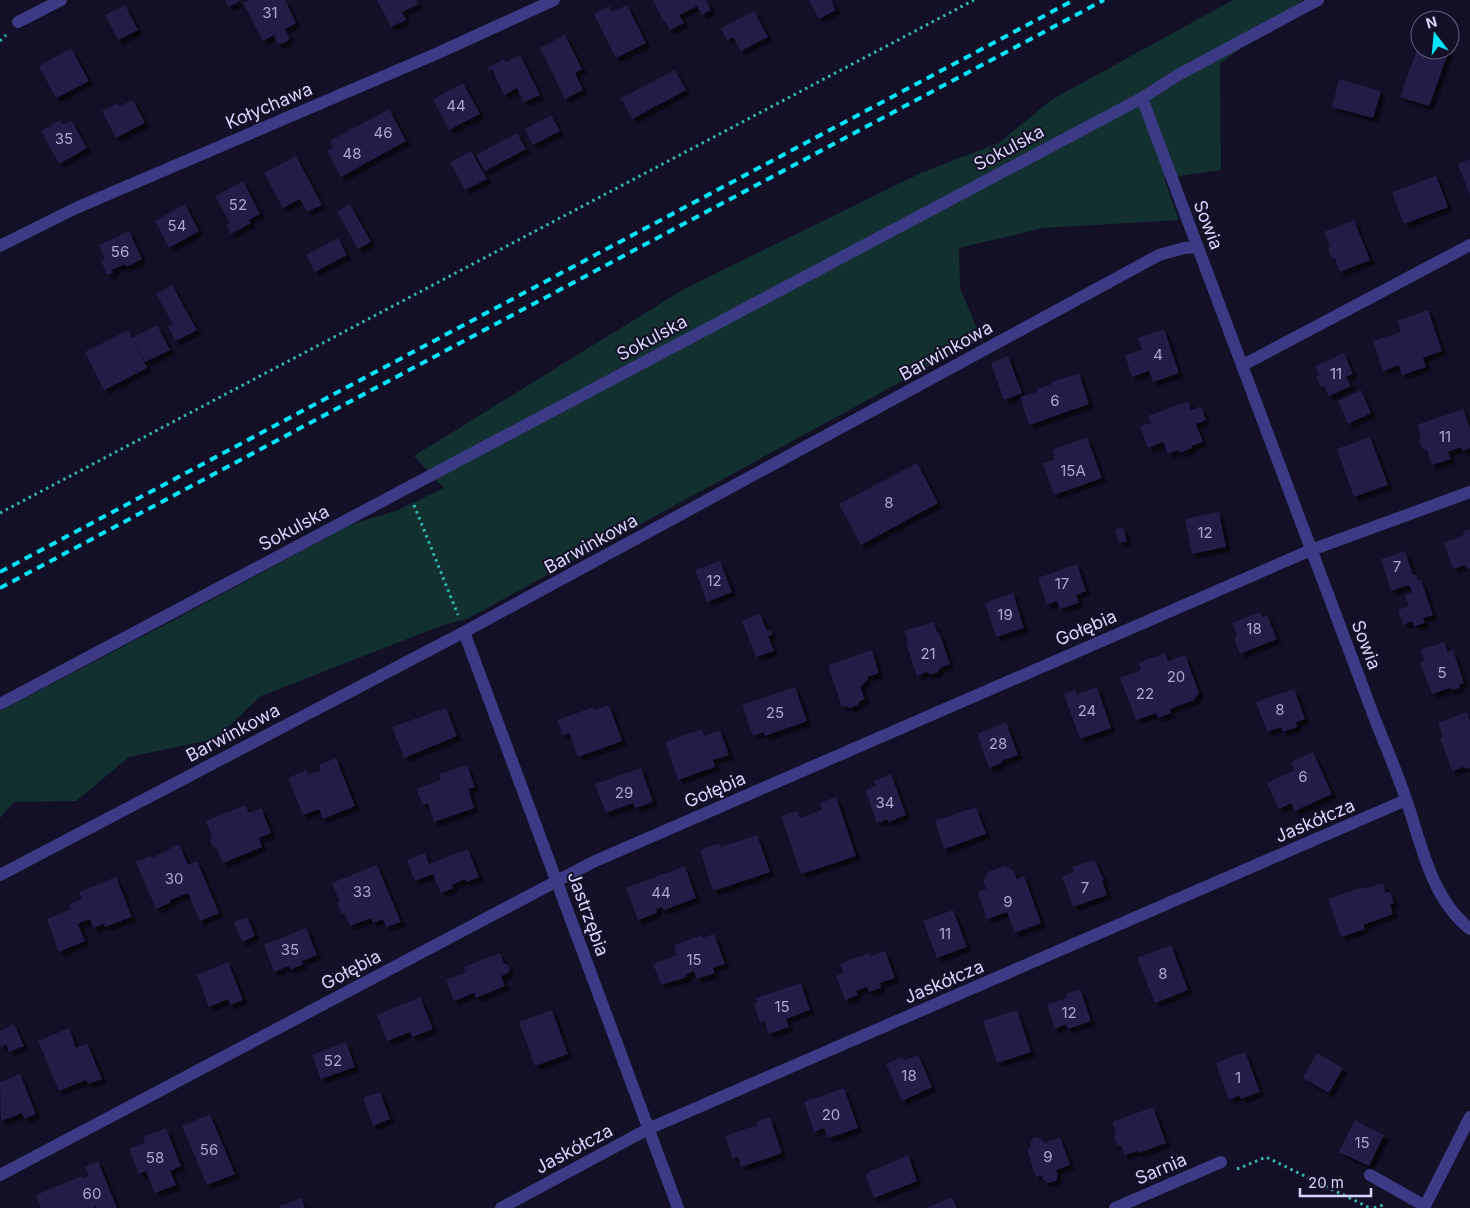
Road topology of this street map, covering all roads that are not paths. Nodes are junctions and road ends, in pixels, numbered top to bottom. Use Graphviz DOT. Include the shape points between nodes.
graph roads {
  1 [pos="62,0"];
  2 [pos="554,0"];
  3 [pos="1318,0"];
  4 [pos="18,22"];
  5 [pos="1142,98"];
  6 [pos="1470,245"];
  7 [pos="0,246"];
  8 [pos="1198,247"];
  9 [pos="1243,365"];
  10 [pos="1470,492"];
  11 [pos="1311,550"];
  12 [pos="464,632"];
  13 [pos="0,704"];
  14 [pos="1406,800"];
  15 [pos="0,875"];
  16 [pos="557,880"];
  17 [pos="1470,929"];
  18 [pos="1470,1117"];
  19 [pos="648,1130"];
  20 [pos="1226,1167"];
  21 [pos="0,1175"];
  22 [pos="1370,1175"];
  23 [pos="1425,1207"];
  24 [pos="501,1208"];
  25 [pos="678,1208"];
  26 [pos="1114,1208"];
  1 -- 4 [label="street"];
  2 -- 7 [label="street, Kołychawa" via="455,46 76,208"];
  3 -- 5 [label="street, Sokulska" via="1178,74"];
  5 -- 8 [label="street, Sowia"];
  5 -- 13 [label="street, Sokulska"];
  6 -- 9 [label="street"];
  8 -- 9 [label="street, Sowia"];
  8 -- 12 [label="street, Barwinkowa" via="1159,255"];
  9 -- 11 [label="street, Sowia"];
  10 -- 11 [label="street, Gołębia"];
  11 -- 14 [label="street, Sowia"];
  11 -- 16 [label="street, Gołębia"];
  12 -- 15 [label="street, Barwinkowa"];
  12 -- 16 [label="street, Jastrzębia"];
  14 -- 17 [label="street, Sowia" via="1436,887 1448,906"];
  14 -- 19 [label="street, Jaskółcza"];
  16 -- 19 [label="street, Jastrzębia"];
  16 -- 21 [label="street, Gołębia"];
  18 -- 23 [label="street"];
  19 -- 24 [label="street, Jaskółcza"];
  19 -- 25 [label="street, Jastrzębia"];
  20 -- 26 [label="street, Sarnia"];
  22 -- 23 [label="street"];
}
